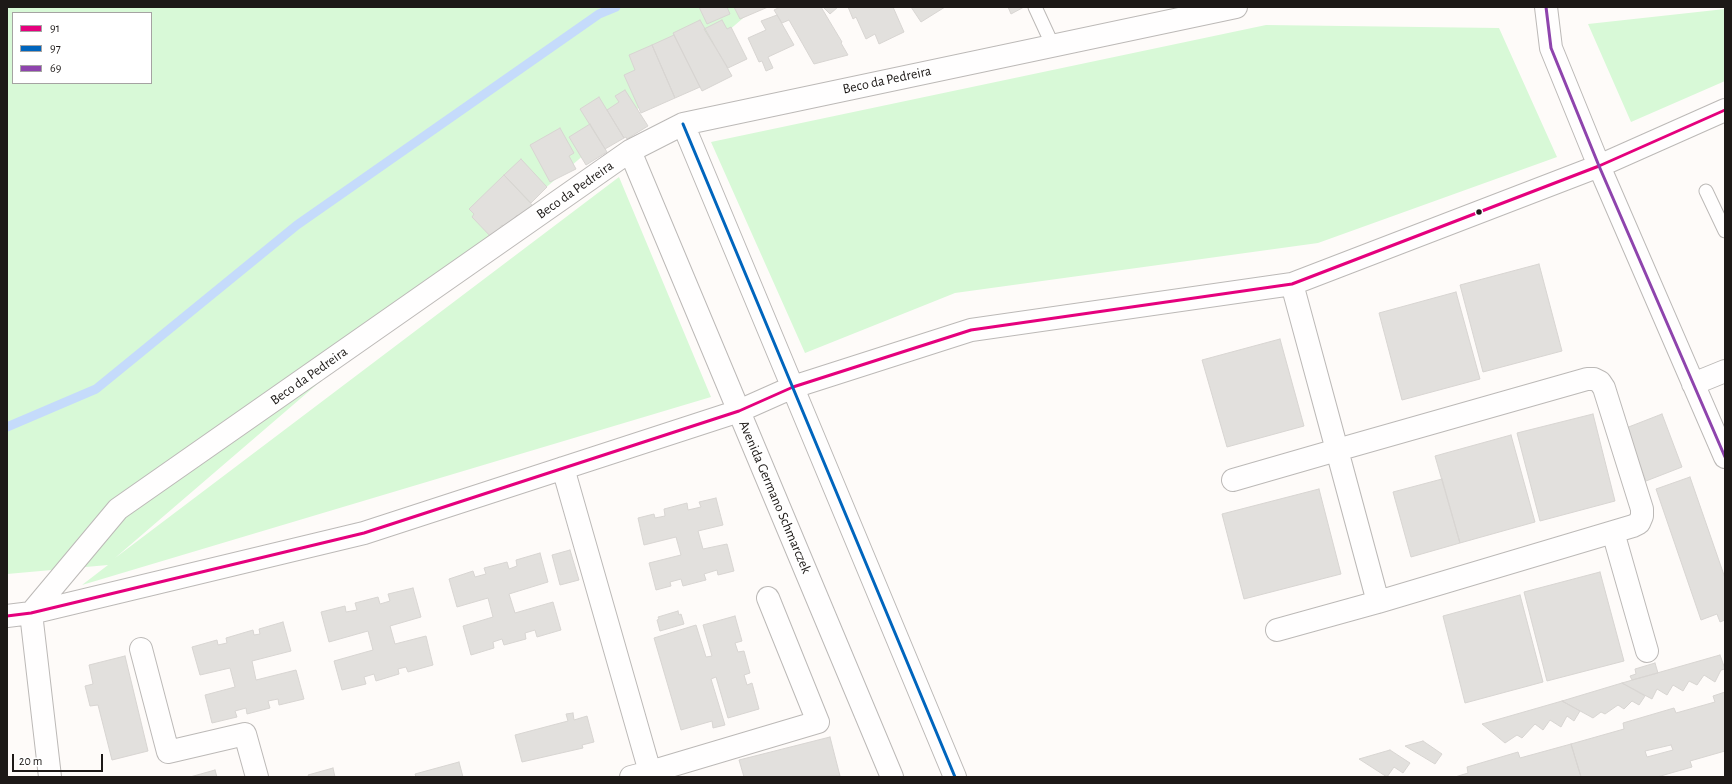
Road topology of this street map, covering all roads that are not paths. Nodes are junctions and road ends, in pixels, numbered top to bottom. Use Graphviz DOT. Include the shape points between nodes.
graph roads {
  1 [pos="1035,7"];
  2 [pos="1236,7"];
  3 [pos="1546,7"];
  4 [pos="1053,46"];
  5 [pos="1725,110"];
  6 [pos="683,124"];
  7 [pos="630,151"];
  8 [pos="1599,166"];
  9 [pos="1706,191"];
  10 [pos="1725,231"];
  11 [pos="1292,284"];
  12 [pos="1725,371"];
  13 [pos="1693,384"];
  14 [pos="793,387"];
  15 [pos="739,411"];
  16 [pos="1337,450"];
  17 [pos="1725,457"];
  18 [pos="563,468"];
  19 [pos="1233,480"];
  20 [pos="1613,532"];
  21 [pos="768,598"];
  22 [pos="1378,602"];
  23 [pos="31,613"];
  24 [pos="7,616"];
  25 [pos="1277,630"];
  26 [pos="141,649"];
  27 [pos="1646,651"];
  28 [pos="641,775"];
  29 [pos="50,777"];
  30 [pos="257,777"];
  31 [pos="892,777"];
  32 [pos="955,777"];
  1 -- 4 [label="lane"];
  2 -- 4 [label="street, Beco da Pedreira"];
  3 -- 8 [label="street" via="1550,48"];
  4 -- 6 [label="street, Beco da Pedreira"];
  5 -- 8 [label="street"];
  6 -- 7 [label="street, Beco da Pedreira"];
  6 -- 14 [label="street"];
  7 -- 15 [label="street, Avenida Germano Schmarczek"];
  7 -- 23 [label="street, Beco da Pedreira" via="118,509"];
  8 -- 11 [label="street"];
  8 -- 13 [label="street"];
  9 -- 10 [label="lane"];
  11 -- 14 [label="street" via="971,330"];
  11 -- 16 [label="street"];
  12 -- 13 [label="street"];
  13 -- 17 [label="street"];
  14 -- 15 [label="street"];
  14 -- 32 [label="street"];
  15 -- 18 [label="street"];
  15 -- 31 [label="street, Avenida Germano Schmarczek"];
  16 -- 19 [label="street"];
  16 -- 20 [label="street" via="1594,379 1604,388 1642,509 1639,523"];
  16 -- 22 [label="street"];
  18 -- 23 [label="street" via="364,533"];
  18 -- 28 [label="street"];
  20 -- 22 [label="street"];
  20 -- 27 [label="street"];
  21 -- 28 [label="street" via="818,722"];
  22 -- 25 [label="street"];
  23 -- 24 [label="street"];
  23 -- 29 [label="street"];
  26 -- 30 [label="street" via="168,752 245,734"];
}
